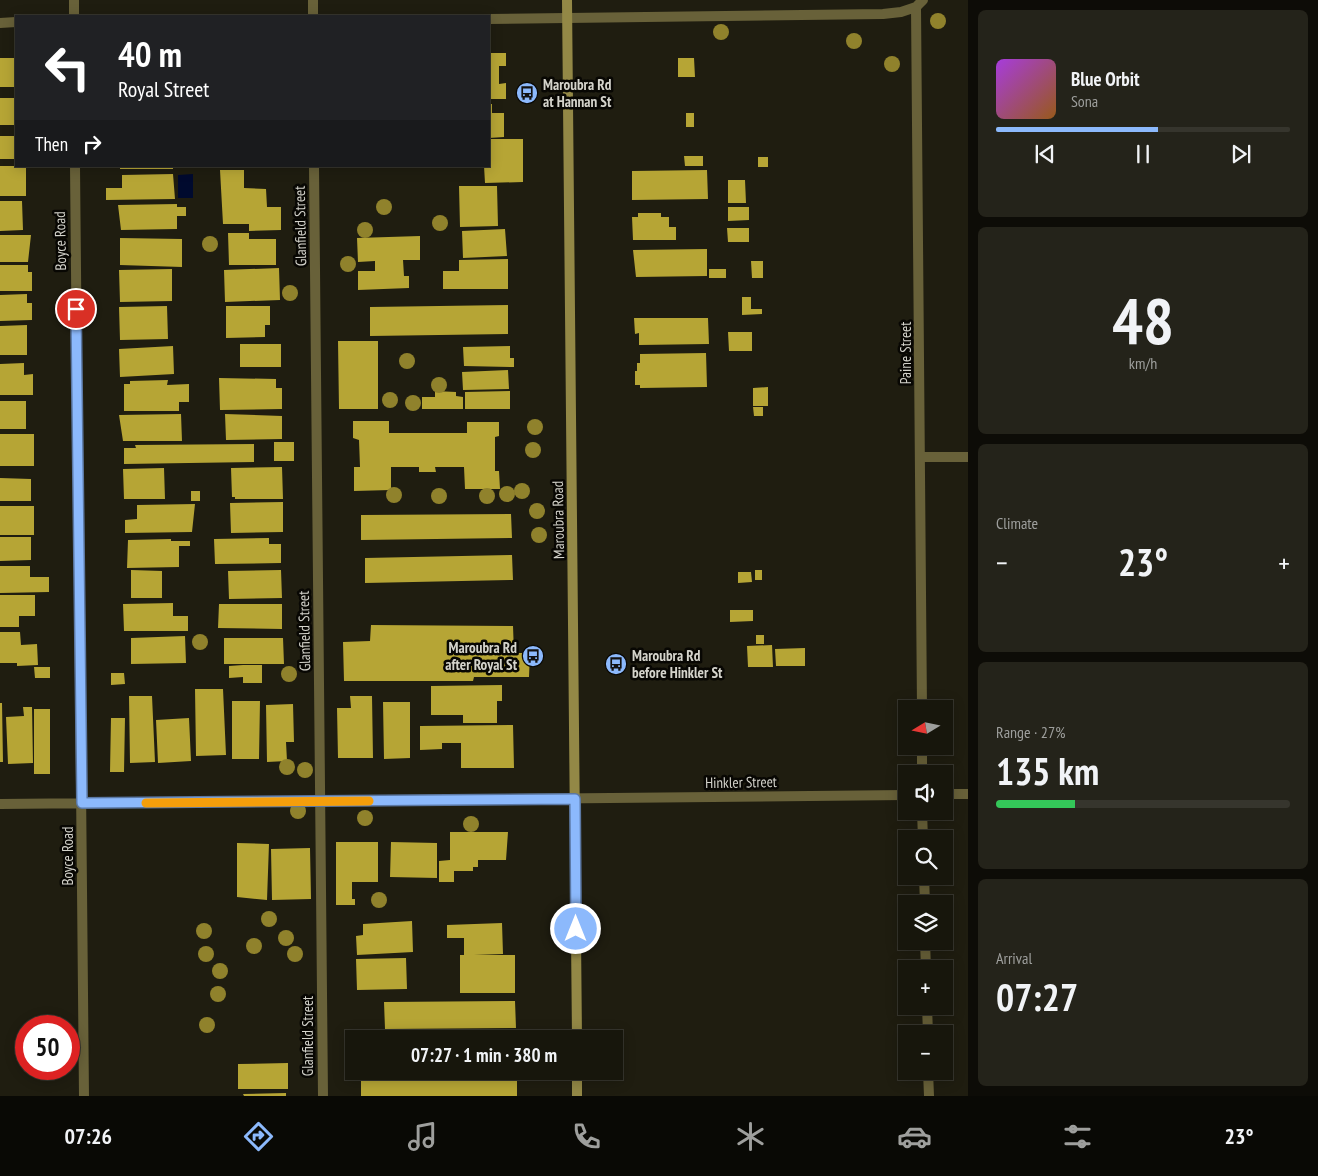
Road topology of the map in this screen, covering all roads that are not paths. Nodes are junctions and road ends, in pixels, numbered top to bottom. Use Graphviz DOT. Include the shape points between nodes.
graph roads {
  1 [pos="74,0"];
  2 [pos="313,0"];
  3 [pos="567,0"];
  4 [pos="919,3"];
  5 [pos="74,15"];
  6 [pos="313,15"];
  7 [pos="490,19"];
  8 [pos="568,19"];
  9 [pos="0,22"];
  10 [pos="15,22"];
  11 [pos="74,167"];
  12 [pos="314,167"];
  13 [pos="920,457"];
  14 [pos="968,457"];
  15 [pos="922,700"];
  16 [pos="953,794"];
  17 [pos="968,794"];
  18 [pos="898,795"];
  19 [pos="575,799"];
  20 [pos="320,801"];
  21 [pos="82,803"];
  22 [pos="0,804"];
  23 [pos="577,1030"];
  24 [pos="577,1080"];
  25 [pos="928,1080"];
  26 [pos="84,1096"];
  27 [pos="323,1096"];
  28 [pos="577,1096"];
  29 [pos="929,1096"];
  1 -- 5 [label="street"];
  2 -- 6 [label="street"];
  3 -- 8 [label="main road, Maroubra Road"];
  4 -- 8 [label="street" via="901,12 883,14"];
  4 -- 13 [label="street, Paine Street"];
  7 -- 8 [label="street"];
  8 -- 19 [label="main road, Maroubra Road"];
  9 -- 10 [label="street"];
  11 -- 21 [label="street, Boyce Road"];
  12 -- 20 [label="street, Glanfield Street"];
  13 -- 14 [label="street"];
  13 -- 15 [label="street, Paine Street"];
  16 -- 17 [label="street"];
  18 -- 19 [label="street, Hinkler Street"];
  19 -- 20 [label="street, Hinkler Street"];
  19 -- 23 [label="main road, Maroubra Road"];
  20 -- 21 [label="street, Hinkler Street"];
  20 -- 27 [label="street, Glanfield Street"];
  21 -- 22 [label="street, Hinkler Street"];
  21 -- 26 [label="street, Boyce Road"];
  24 -- 28 [label="main road"];
  25 -- 29 [label="street"];
}
